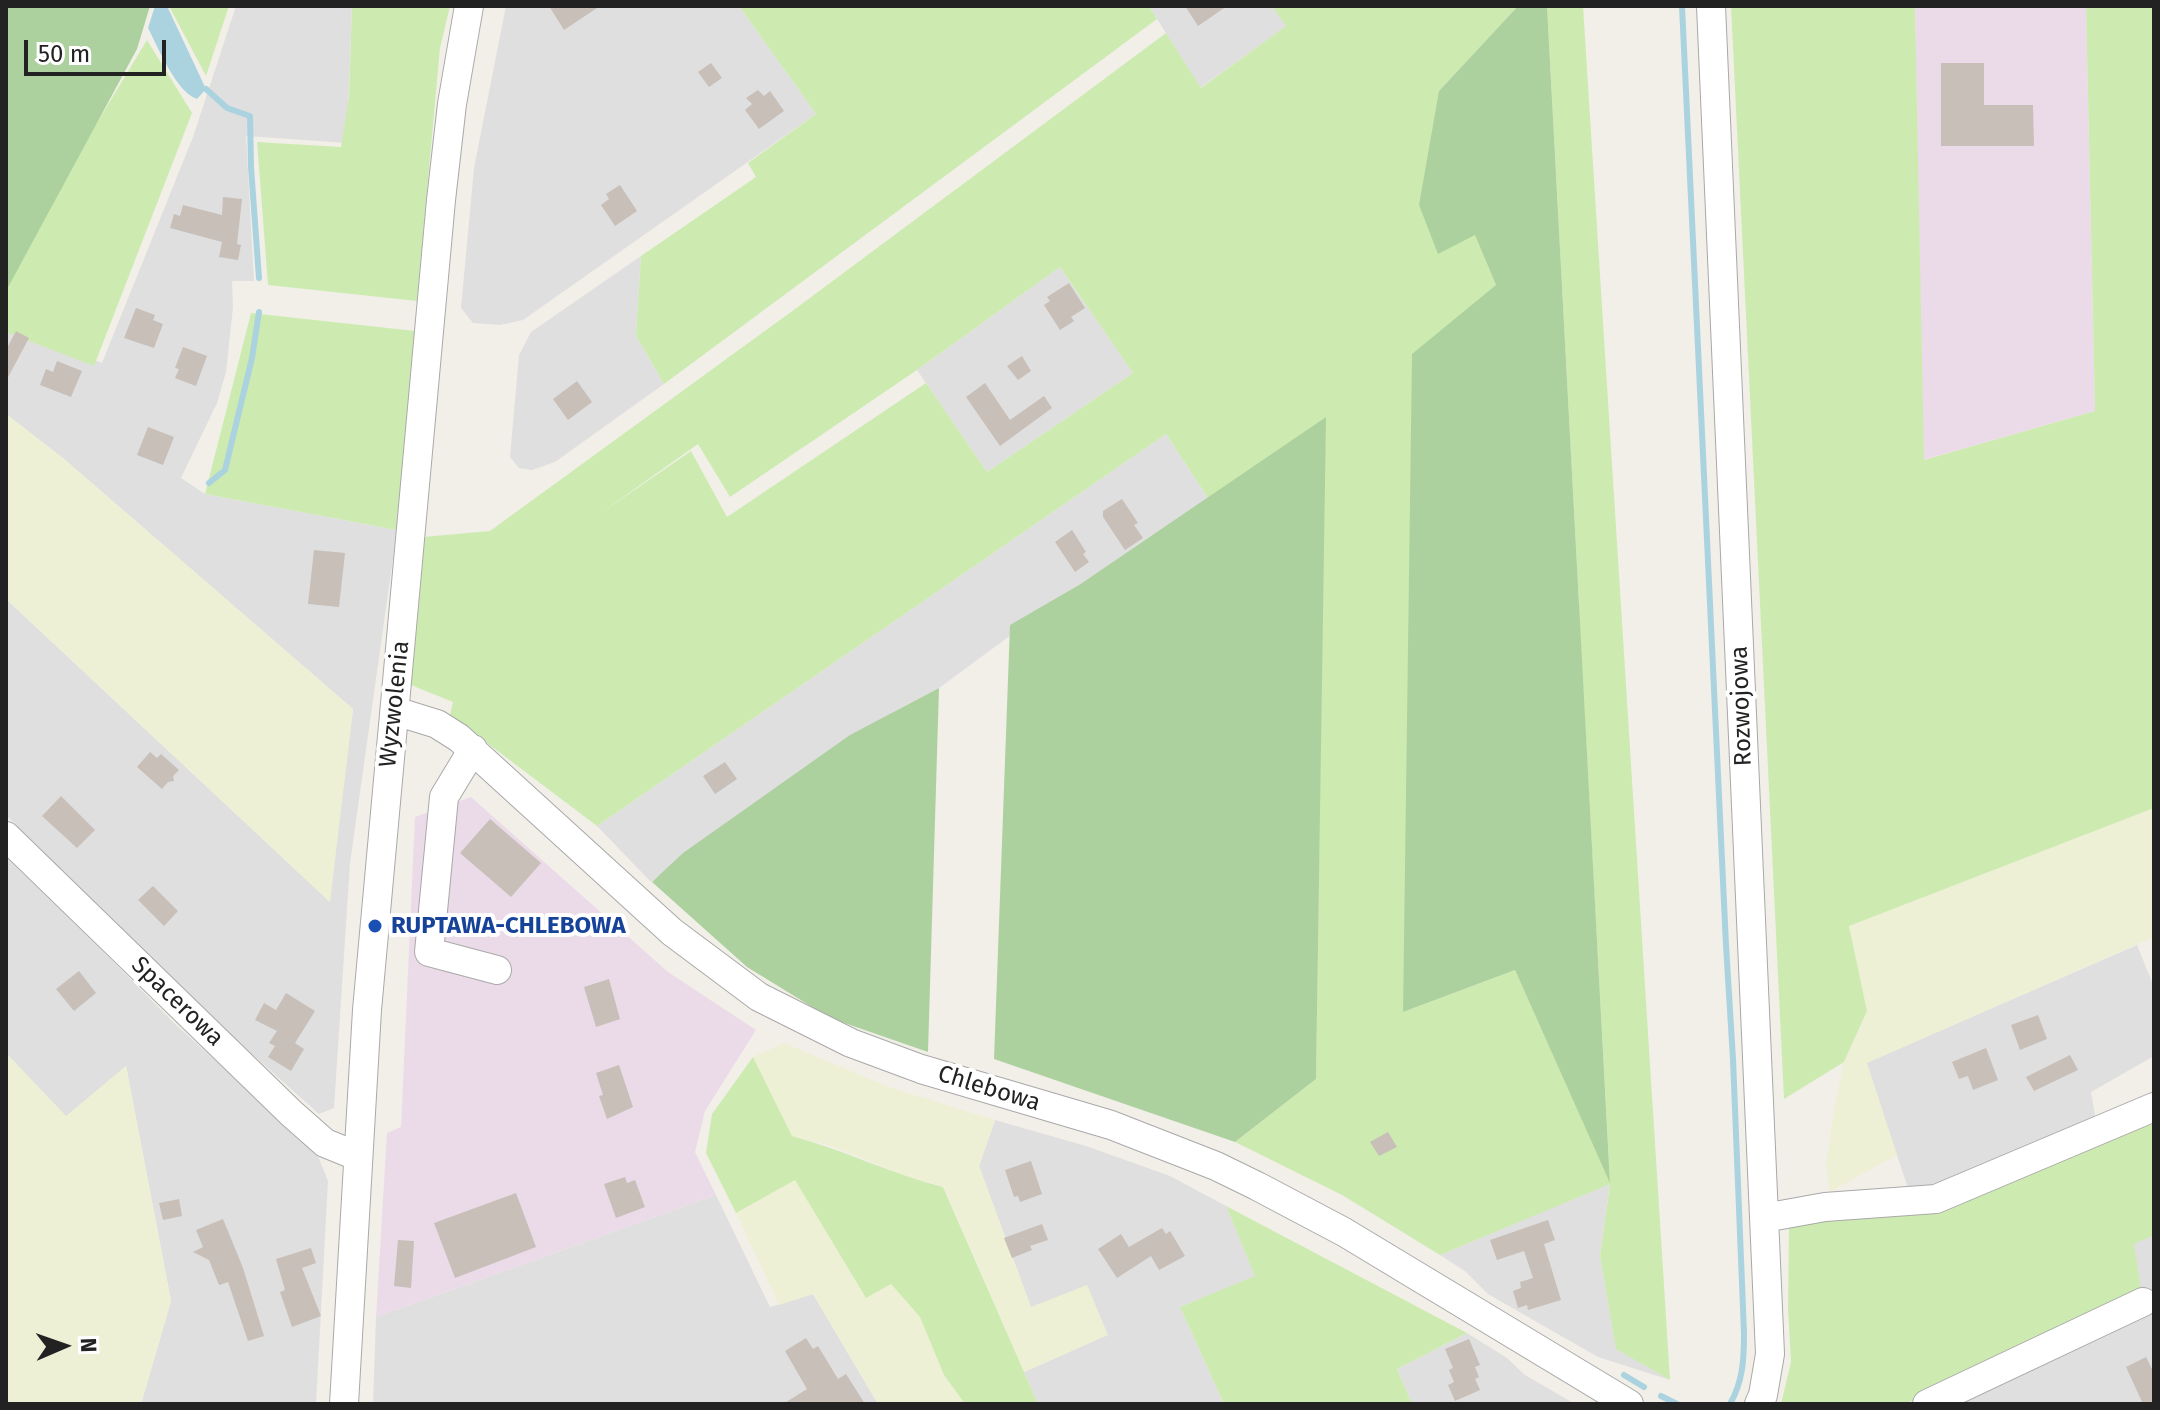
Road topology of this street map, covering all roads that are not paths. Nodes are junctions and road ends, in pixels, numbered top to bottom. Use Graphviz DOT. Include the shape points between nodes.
graph roads {
  1 [pos="469,6"];
  2 [pos="1711,6"];
  3 [pos="395,711"];
  4 [pos="473,749"];
  5 [pos="6,836"];
  6 [pos="497,970"];
  7 [pos="2154,1107"];
  8 [pos="357,1156"];
  9 [pos="1764,1218"];
  10 [pos="2143,1302"];
  11 [pos="344,1404"];
  12 [pos="1629,1404"];
  13 [pos="1759,1404"];
  14 [pos="1927,1404"];
  1 -- 3 [label="street, Wyzwolenia" via="441,200"];
  2 -- 9 [label="street, Rozwojowa"];
  3 -- 4 [label="street, Chlebowa" via="437,724"];
  3 -- 8 [label="street, Wyzwolenia"];
  4 -- 6 [label="street" via="444,797 429,952"];
  4 -- 12 [label="street, Chlebowa" via="672,932 768,1002 871,1052 1111,1125 1216,1166 1344,1232"];
  5 -- 8 [label="street, Spacerowa" via="291,1113 325,1143"];
  7 -- 9 [label="street" via="1936,1199 1825,1207"];
  8 -- 11 [label="street, Wyzwolenia"];
  9 -- 13 [label="street, Rozwojowa" via="1770,1354"];
  10 -- 14 [label="street"];
}
